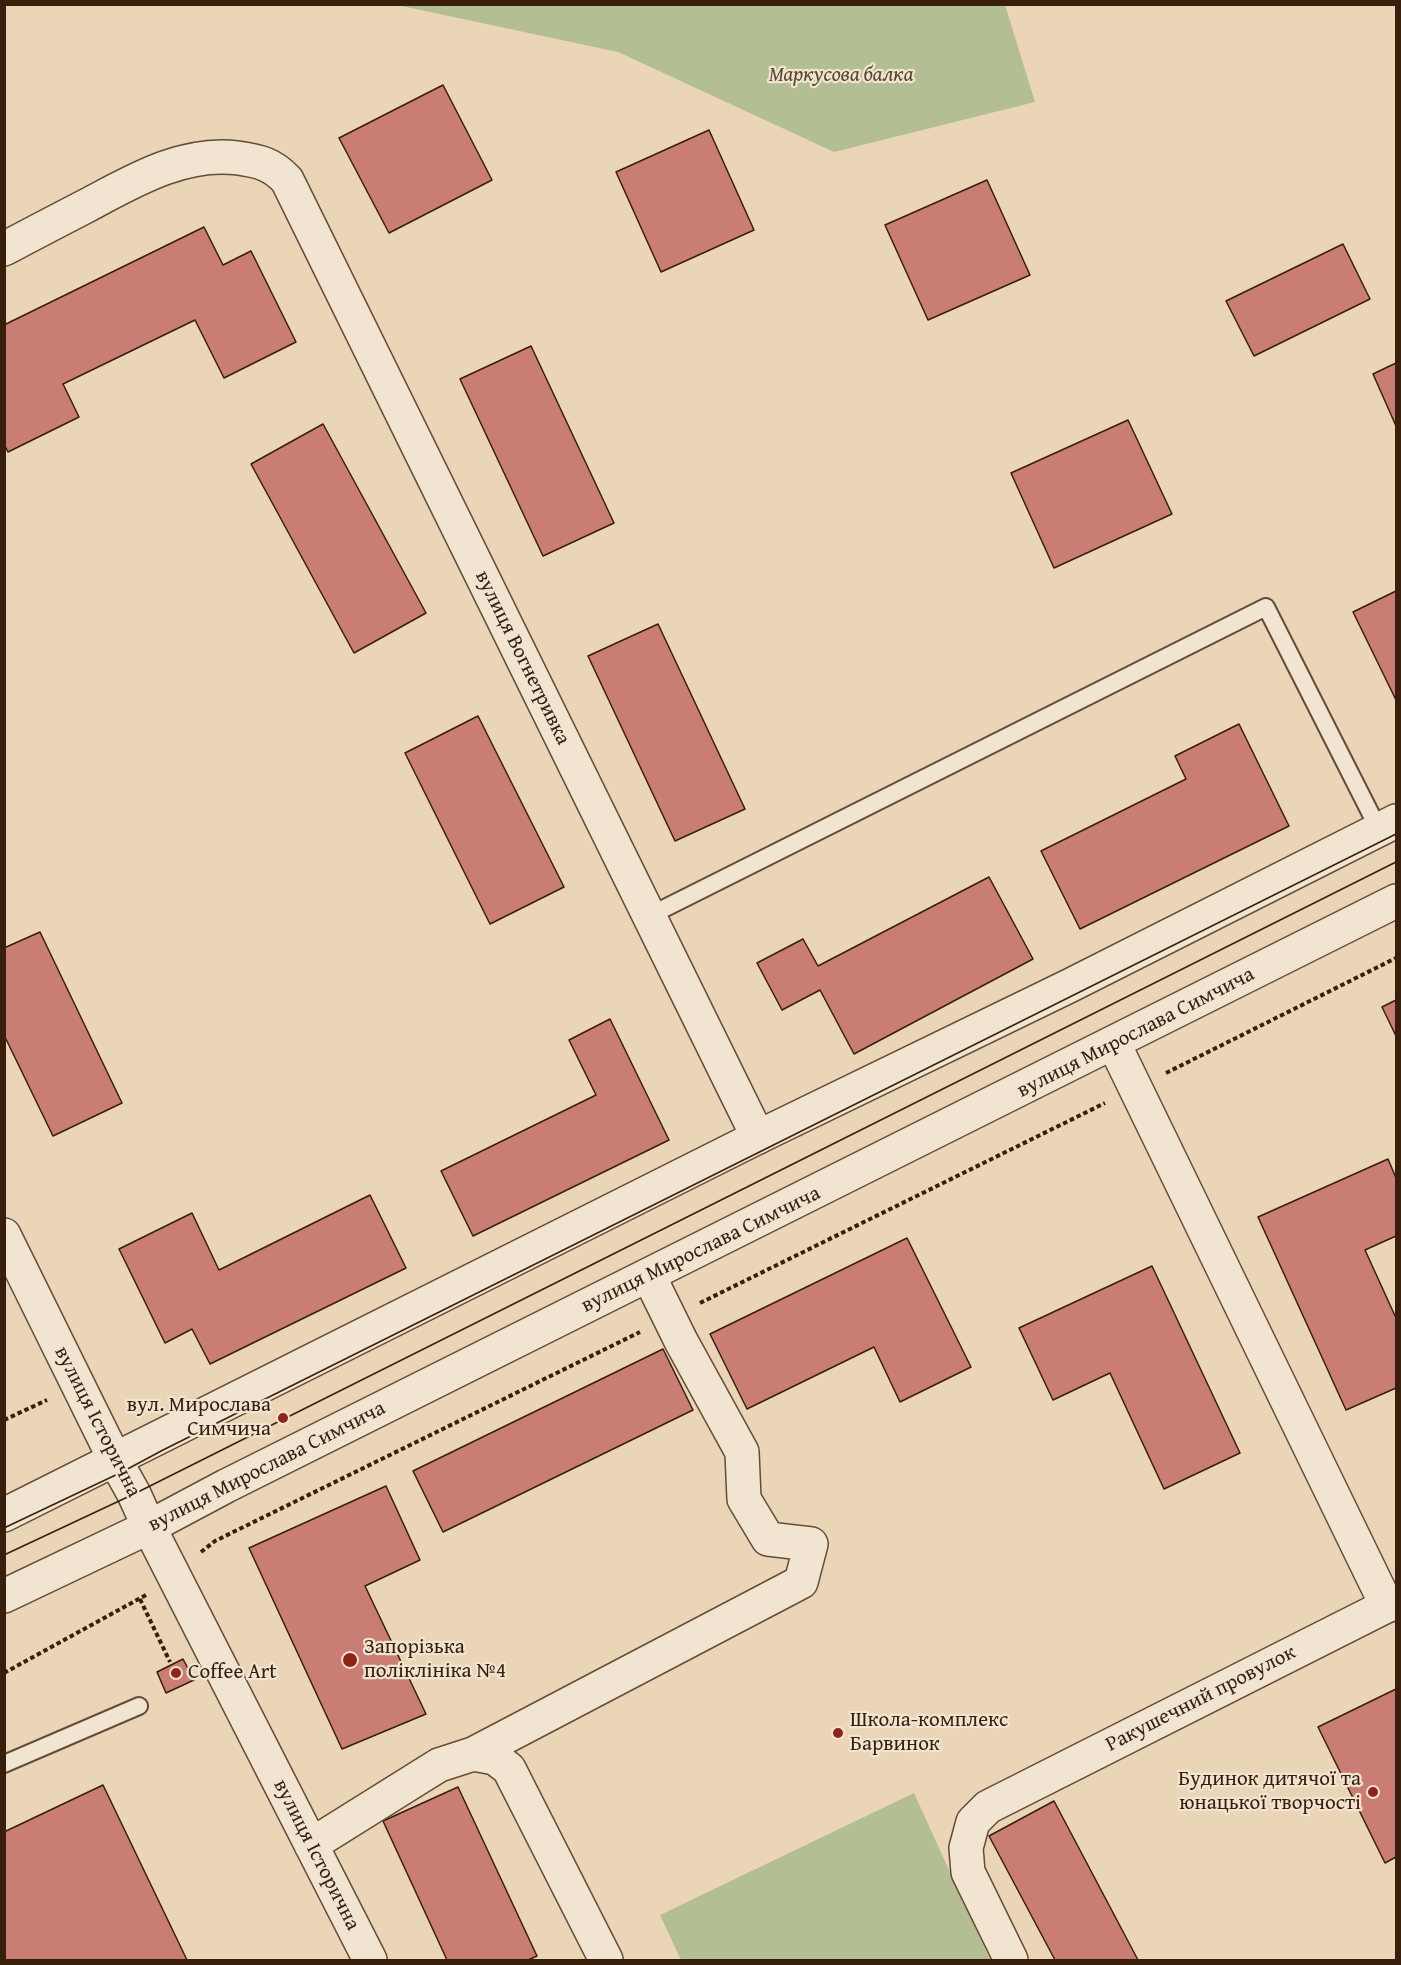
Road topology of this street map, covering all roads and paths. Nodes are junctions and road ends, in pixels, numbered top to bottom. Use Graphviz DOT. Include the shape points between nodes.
graph roads {
  1 [pos="4,249"];
  2 [pos="1388,826"];
  3 [pos="1396,901"];
  4 [pos="649,916"];
  5 [pos="1396,958"];
  6 [pos="1114,1044"];
  7 [pos="1136,1089"];
  8 [pos="758,1137"];
  9 [pos="4,1235"];
  10 [pos="12,1271"];
  11 [pos="649,1276"];
  12 [pos="670,1318"];
  13 [pos="48,1400"];
  14 [pos="4,1420"];
  15 [pos="115,1460"];
  16 [pos="4,1515"];
  17 [pos="148,1527"];
  18 [pos="173,1575"];
  19 [pos="4,1596"];
  20 [pos="140,1599"];
  21 [pos="1392,1604"];
  22 [pos="170,1662"];
  23 [pos="4,1673"];
  24 [pos="139,1706"];
  25 [pos="473,1754"];
  26 [pos="4,1764"];
  27 [pos="311,1845"];
  28 [pos="370,1960"];
  29 [pos="606,1960"];
  30 [pos="1011,1960"];
  1 -- 4 [label="street, вулиця Вогнетривка" via="142,176 202,157 260,161 276,168 287,180"];
  2 -- 4 [label="lane" via="1266,607"];
  2 -- 8 [label="street"];
  3 -- 6 [label="street, вулиця Мирослава Симчича"];
  4 -- 8 [label="street, вулиця Вогнетривка"];
  5 -- 7 [label="path"];
  6 -- 7 [label="street"];
  6 -- 11 [label="street, вулиця Мирослава Симчича"];
  7 -- 12 [label="path"];
  7 -- 21 [label="street"];
  8 -- 15 [label="street"];
  9 -- 10 [label="street, вулиця Історична"];
  10 -- 15 [label="street, вулиця Історична"];
  11 -- 12 [label="street"];
  11 -- 17 [label="street, вулиця Мирослава Симчича"];
  12 -- 18 [label="path" via="216,1541"];
  12 -- 25 [label="street" via="742,1452 744,1499 768,1539 812,1544 801,1582"];
  13 -- 14 [label="path"];
  15 -- 16 [label="street"];
  15 -- 17 [label="street, вулиця Історична"];
  17 -- 18 [label="street, вулиця Історична"];
  17 -- 19 [label="street, вулиця Мирослава Симчича"];
  18 -- 20 [label="path"];
  18 -- 27 [label="street, вулиця Історична"];
  20 -- 22 [label="path"];
  20 -- 23 [label="path"];
  21 -- 30 [label="street, Ракушечний провулок" via="988,1807 973,1822 966,1848 968,1872"];
  24 -- 26 [label="lane"];
  25 -- 27 [label="street" via="439,1765"];
  25 -- 29 [label="street" via="495,1758 509,1769"];
  27 -- 28 [label="street, вулиця Історична"];
}
